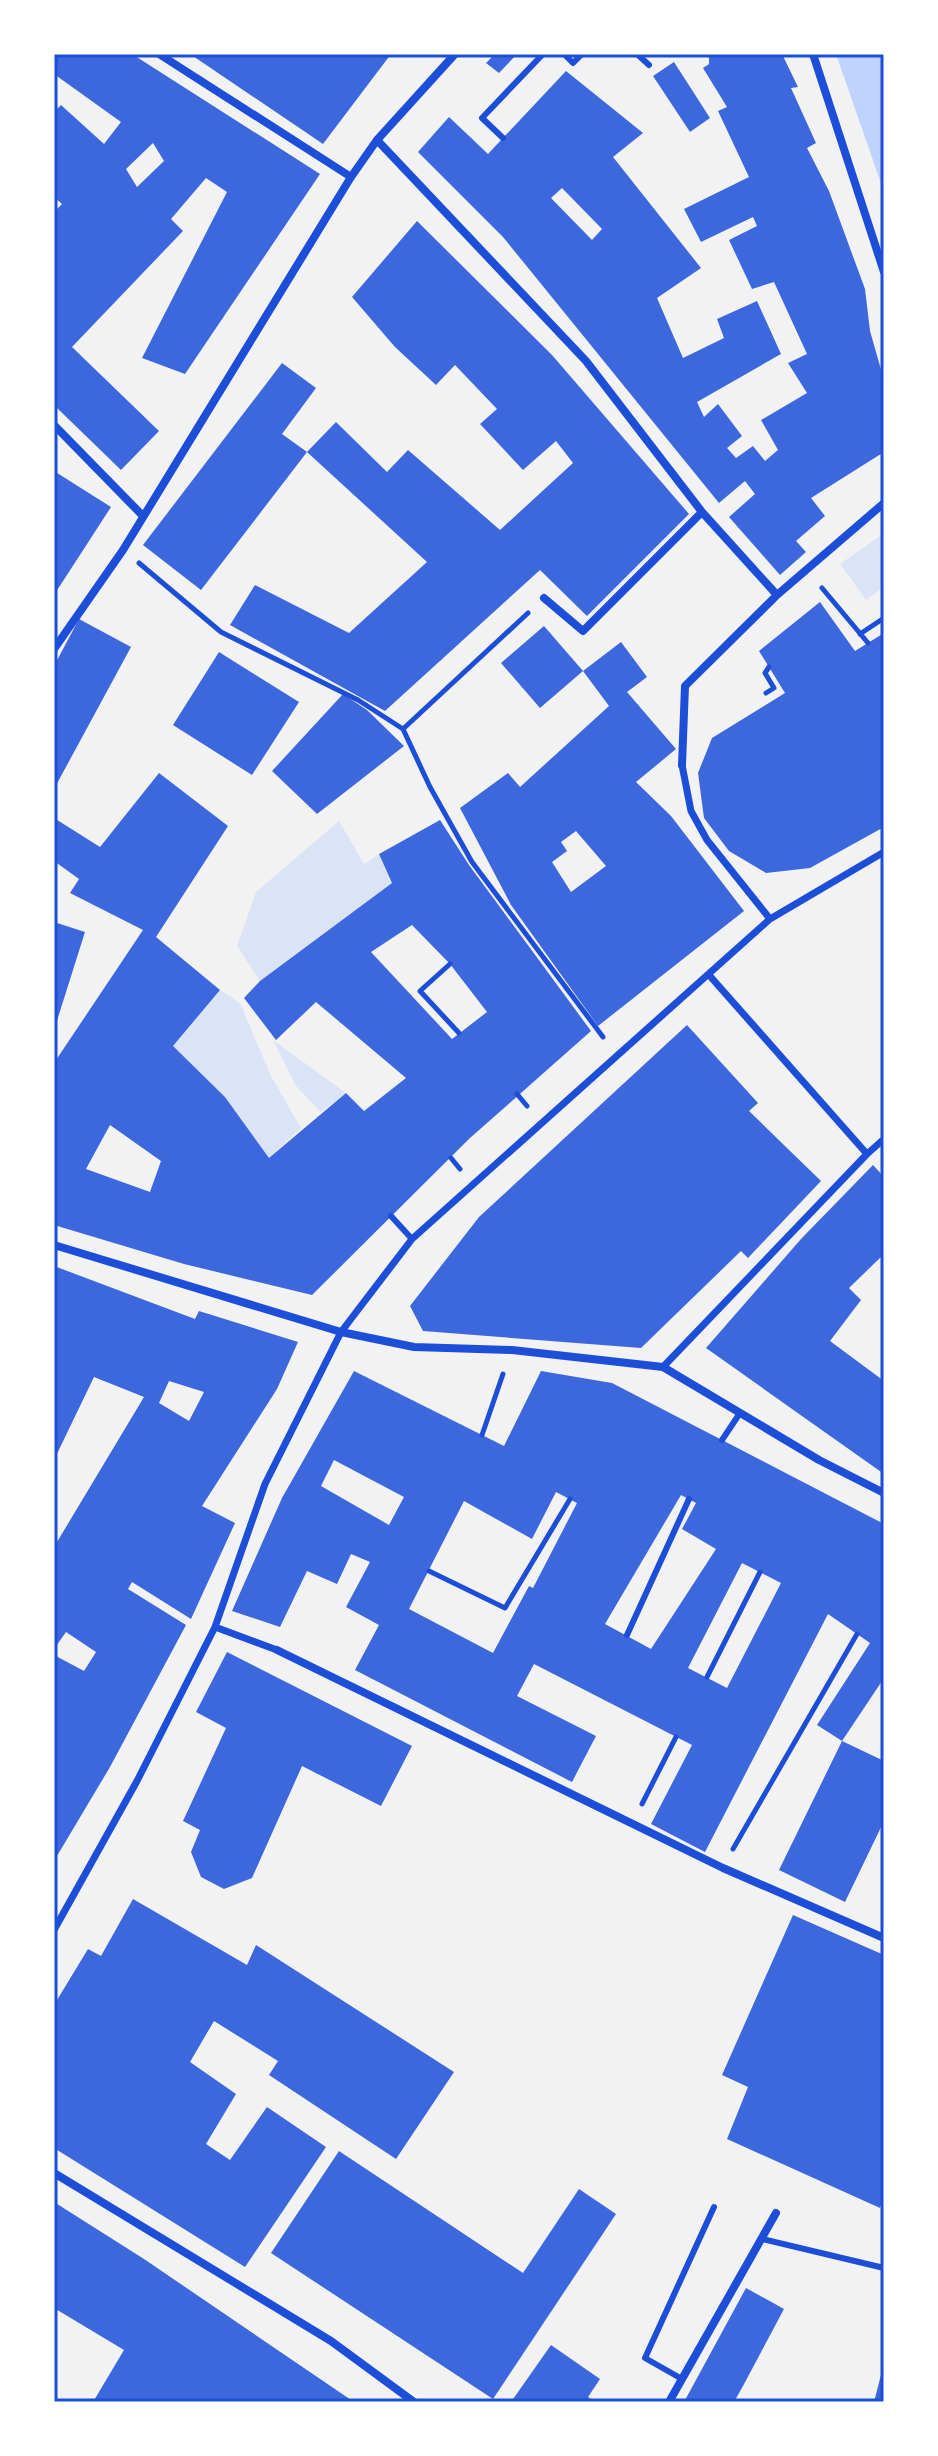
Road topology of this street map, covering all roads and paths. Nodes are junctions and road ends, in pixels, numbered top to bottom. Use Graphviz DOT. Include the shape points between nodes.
graph roads {
  1 [pos="159,54"];
  2 [pos="455,54"];
  3 [pos="543,54"];
  4 [pos="564,54"];
  5 [pos="582,54"];
  6 [pos="637,54"];
  7 [pos="813,54"];
  8 [pos="649,65"];
  9 [pos="503,138"];
  10 [pos="377,140"];
  11 [pos="351,177"];
  12 [pos="884,272"];
  13 [pos="54,425"];
  14 [pos="884,503"];
  15 [pos="702,512"];
  16 [pos="143,516"];
  17 [pos="123,550"];
  18 [pos="777,595"];
  19 [pos="544,598"];
  20 [pos="835,604"];
  21 [pos="884,618"];
  22 [pos="860,634"];
  23 [pos="868,643"];
  24 [pos="54,649"];
  25 [pos="769,667"];
  26 [pos="766,693"];
  27 [pos="403,729"];
  28 [pos="682,765"];
  29 [pos="884,852"];
  30 [pos="770,919"];
  31 [pos="450,964"];
  32 [pos="709,975"];
  33 [pos="459,1033"];
  34 [pos="617,1054"];
  35 [pos="884,1139"];
  36 [pos="867,1154"];
  37 [pos="391,1216"];
  38 [pos="412,1239"];
  39 [pos="54,1245"];
  40 [pos="341,1332"];
  41 [pos="512,1350"];
  42 [pos="663,1367"];
  43 [pos="740,1413"];
  44 [pos="482,1435"];
  45 [pos="722,1440"];
  46 [pos="884,1493"];
  47 [pos="570,1499"];
  48 [pos="689,1499"];
  49 [pos="429,1571"];
  50 [pos="760,1572"];
  51 [pos="215,1627"];
  52 [pos="857,1634"];
  53 [pos="627,1635"];
  54 [pos="277,1650"];
  55 [pos="707,1677"];
  56 [pos="676,1737"];
  57 [pos="632,1823"];
  58 [pos="723,1868"];
  59 [pos="54,1930"];
  60 [pos="884,1938"];
  61 [pos="54,2173"];
  62 [pos="714,2207"];
  63 [pos="776,2213"];
  64 [pos="762,2239"];
  65 [pos="884,2268"];
  66 [pos="682,2379"];
  67 [pos="414,2402"];
  68 [pos="669,2402"];
  1 -- 11 [label="street"];
  2 -- 10 [label="street"];
  3 -- 9 [label="lane" via="482,118"];
  4 -- 5 [label="lane" via="573,63"];
  6 -- 8 [label="lane"];
  7 -- 12 [label="street"];
  10 -- 11 [label="street"];
  10 -- 15 [label="street" via="586,361"];
  11 -- 16 [label="street"];
  13 -- 16 [label="street"];
  14 -- 18 [label="street"];
  15 -- 18 [label="street"];
  15 -- 19 [label="street" via="583,631"];
  16 -- 17 [label="street"];
  17 -- 24 [label="street"];
  17 -- 27 [label="path" via="221,632 358,700"];
  18 -- 28 [label="street" via="685,686"];
  19 -- 27 [label="path"];
  20 -- 22 [label="path"];
  21 -- 22 [label="path"];
  22 -- 23 [label="path"];
  25 -- 26 [label="path" via="765,673 774,688"];
  27 -- 34 [label="path" via="472,862"];
  28 -- 30 [label="street" via="691,811 707,840"];
  29 -- 30 [label="street"];
  30 -- 32 [label="street"];
  31 -- 33 [label="path" via="420,991"];
  32 -- 34 [label="street"];
  32 -- 36 [label="street"];
  34 -- 38 [label="street"];
  35 -- 36 [label="street"];
  36 -- 42 [label="street"];
  37 -- 38 [label="lane"];
  38 -- 40 [label="street"];
  39 -- 40 [label="street"];
  40 -- 41 [label="street" via="414,1347"];
  40 -- 51 [label="street" via="265,1484"];
  41 -- 42 [label="street"];
  41 -- 44 [label="path"];
  42 -- 43 [label="street"];
  43 -- 45 [label="lane"];
  43 -- 46 [label="street"];
  47 -- 49 [label="path" via="505,1608"];
  48 -- 53 [label="lane"];
  50 -- 55 [label="path"];
  51 -- 54 [label="street"];
  51 -- 59 [label="street"];
  52 -- 58 [label="path"];
  54 -- 57 [label="street"];
  56 -- 57 [label="path"];
  57 -- 58 [label="street"];
  58 -- 60 [label="street"];
  61 -- 67 [label="street" via="331,2341"];
  62 -- 66 [label="lane" via="645,2358"];
  63 -- 64 [label="street"];
  64 -- 65 [label="lane"];
  64 -- 66 [label="street"];
  66 -- 68 [label="street"];
}
